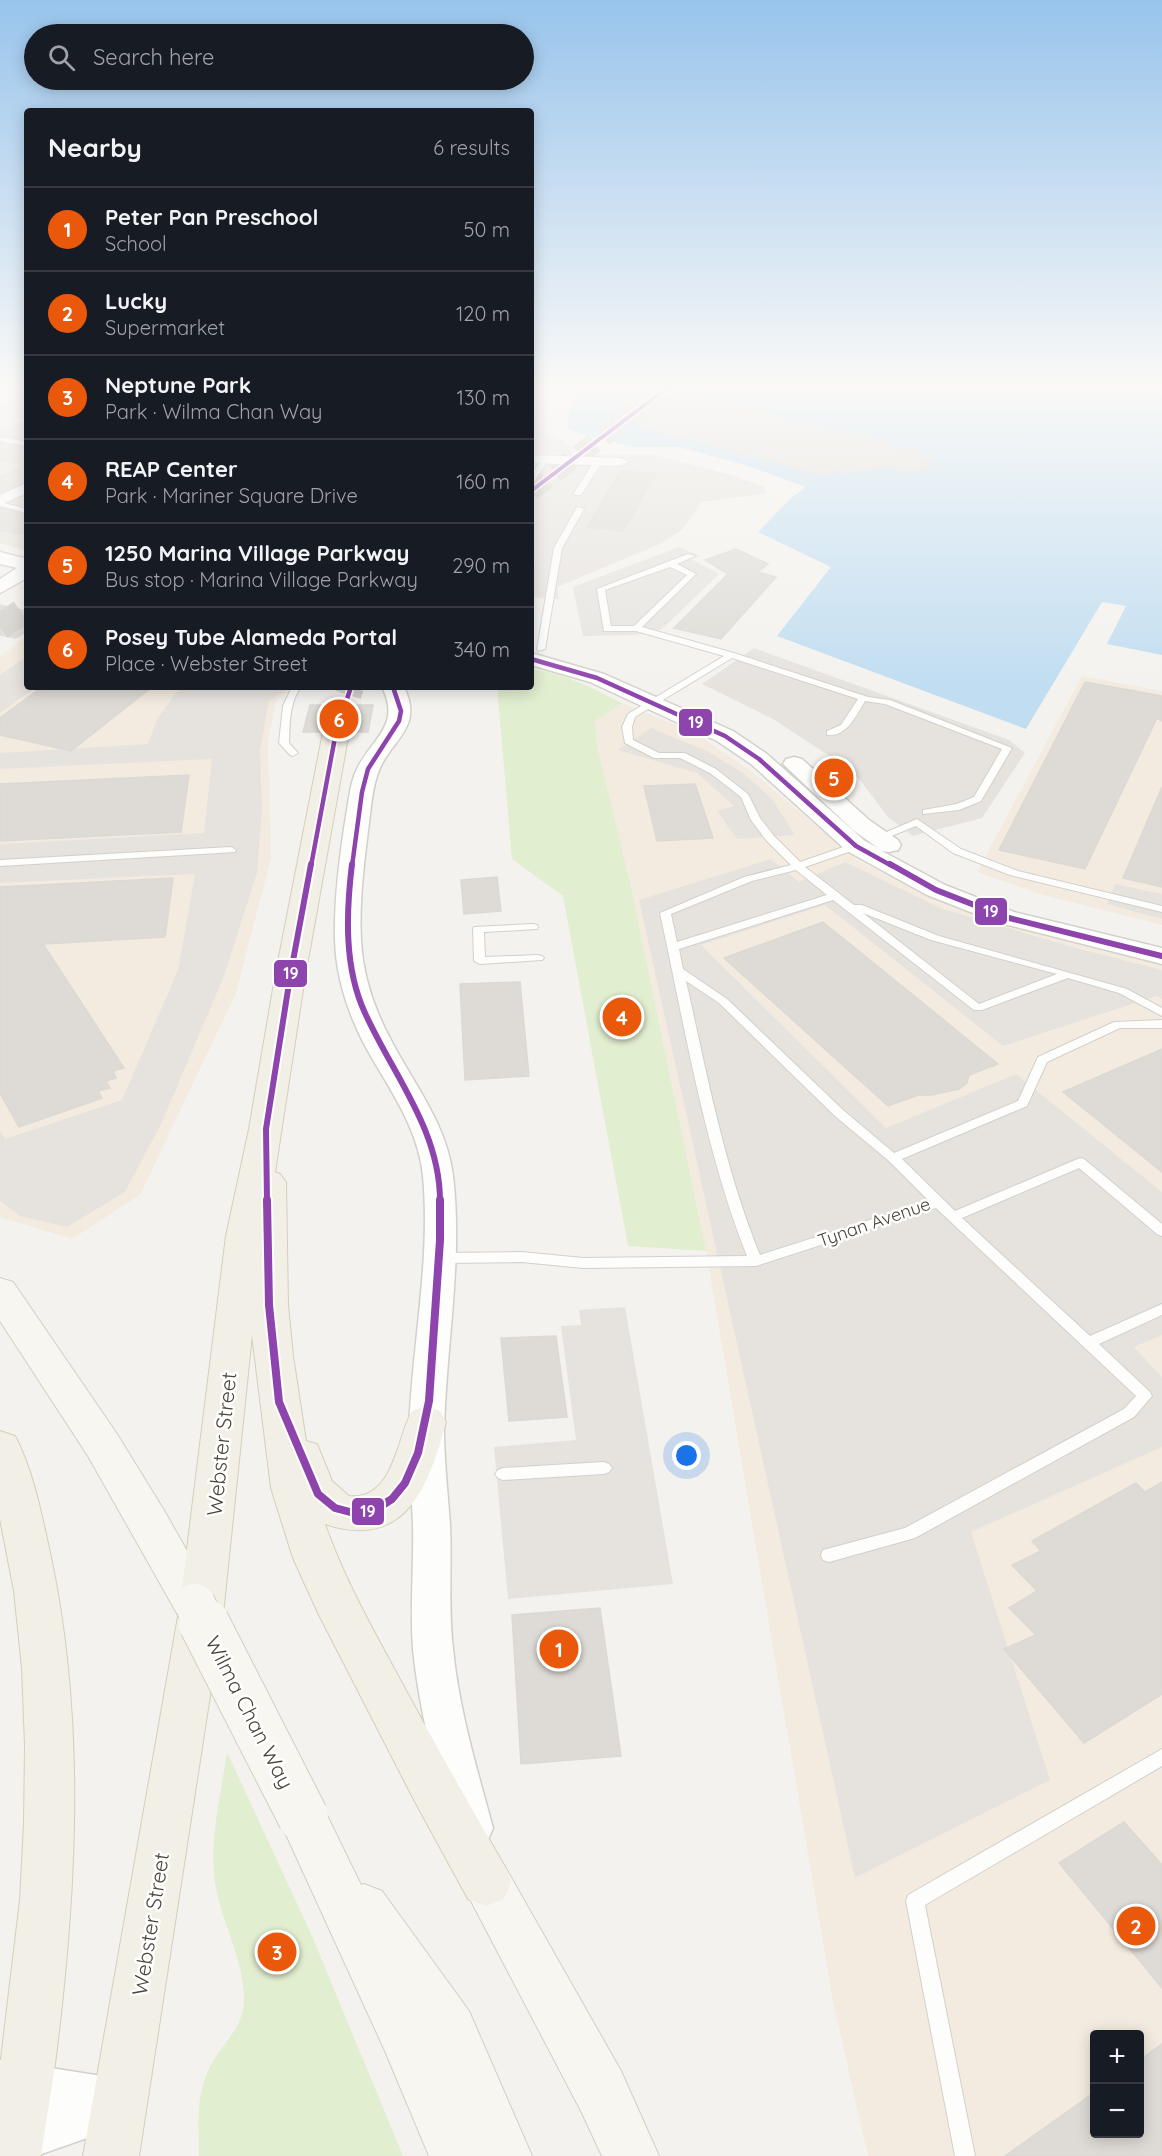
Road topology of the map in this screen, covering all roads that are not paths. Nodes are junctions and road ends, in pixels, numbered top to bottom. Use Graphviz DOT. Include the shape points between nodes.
graph roads {
  1 [pos="24,489"];
  2 [pos="581,489"];
  3 [pos="578,493"];
  4 [pos="1,500"];
  5 [pos="580,509"];
  6 [pos="24,510"];
  7 [pos="691,556"];
  8 [pos="0,558"];
  9 [pos="24,564"];
  10 [pos="670,564"];
  11 [pos="24,572"];
  12 [pos="0,587"];
  13 [pos="636,628"];
  14 [pos="534,652"];
  15 [pos="731,655"];
  16 [pos="294,690"];
  17 [pos="397,690"];
  18 [pos="659,697"];
  19 [pos="863,698"];
  20 [pos="336,732"];
  21 [pos="830,733"];
  22 [pos="293,753"];
  23 [pos="926,812"];
  24 [pos="867,842"];
  25 [pos="231,850"];
  26 [pos="0,863"];
  27 [pos="798,866"];
  28 [pos="835,896"];
  29 [pos="1162,909"];
  30 [pos="533,927"];
  31 [pos="1162,939"];
  32 [pos="673,947"];
  33 [pos="1162,956"];
  34 [pos="538,958"];
  35 [pos="678,971"];
  36 [pos="1068,974"];
  37 [pos="1162,1013"];
  38 [pos="1162,1024"];
  39 [pos="266,1129"];
  40 [pos="893,1158"];
  41 [pos="939,1203"];
  42 [pos="954,1217"];
  43 [pos="1162,1231"];
  44 [pos="438,1258"];
  45 [pos="756,1261"];
  46 [pos="7,1302"];
  47 [pos="1162,1309"];
  48 [pos="1089,1343"];
  49 [pos="279,1402"];
  50 [pos="426,1422"];
  51 [pos="0,1447"];
  52 [pos="604,1468"];
  53 [pos="503,1474"];
  54 [pos="829,1555"];
  55 [pos="1162,1757"];
  56 [pos="311,1832"];
  57 [pos="486,1882"];
  58 [pos="12,2085"];
  59 [pos="121,2103"];
  60 [pos="9,2145"];
  61 [pos="111,2156"];
  62 [pos="457,2156"];
  63 [pos="504,2156"];
  64 [pos="631,2156"];
  65 [pos="965,2156"];
  1 -- 4 [label="street"];
  2 -- 3 [label="lane"];
  4 -- 6 [label="lane"];
  5 -- 14 [label="lane" via="558,548"];
  7 -- 10 [label="lane"];
  8 -- 9 [label="street"];
  10 -- 13 [label="lane" via="692,574"];
  10 -- 13 [label="lane" via="601,589 607,628"];
  11 -- 12 [label="street"];
  13 -- 15 [label="lane"];
  14 -- 18 [label="street" via="605,667"];
  15 -- 18 [label="lane"];
  15 -- 19 [label="lane"];
  16 -- 22 [label="lane" via="288,702 284,743"];
  17 -- 44 [label="street" via="402,708 400,719 364,780 348,890 350,962 369,1027 432,1144 440,1203"];
  18 -- 24 [label="street" via="750,753"];
  18 -- 27 [label="lane" via="630,716 628,741 657,756 682,755 712,771 745,796 770,838"];
  19 -- 21 [label="lane" via="844,727"];
  19 -- 23 [label="lane" via="887,702 1007,748 978,799 959,807"];
  20 -- 39 [label="main road, Webster Street"];
  24 -- 27 [label="lane"];
  24 -- 29 [label="lane" via="917,822 957,851 1014,873"];
  24 -- 31 [label="street" via="982,891"];
  24 -- 33 [label="street" via="906,875 968,903 1046,928"];
  25 -- 26 [label="lane"];
  27 -- 28 [label="lane"];
  27 -- 32 [label="lane" via="748,879 665,913"];
  28 -- 32 [label="lane"];
  28 -- 36 [label="lane" via="935,938"];
  28 -- 36 [label="lane" via="978,1008"];
  30 -- 34 [label="lane" via="478,929 480,961"];
  32 -- 35 [label="lane"];
  35 -- 40 [label="lane, Tynan Avenue" via="723,1001 838,1113"];
  35 -- 45 [label="lane" via="718,1142"];
  36 -- 37 [label="lane" via="1123,991"];
  38 -- 40 [label="lane" via="1118,1024 1042,1060 1023,1103"];
  39 -- 49 [label="main road" via="269,1305"];
  39 -- 59 [label="main road, Webster Street" via="243,1236 202,1605"];
  40 -- 41 [label="lane, Tynan Avenue"];
  41 -- 42 [label="lane"];
  41 -- 45 [label="lane, Tynan Avenue"];
  42 -- 43 [label="lane" via="1080,1162"];
  42 -- 48 [label="lane"];
  44 -- 45 [label="lane, Tynan Avenue" via="522,1257 583,1263"];
  44 -- 50 [label="street"];
  46 -- 56 [label="main road, Wilma Chan Way, bridge" via="91,1428 175,1567"];
  47 -- 48 [label="lane"];
  48 -- 54 [label="lane" via="1145,1396 1129,1413 909,1533"];
  49 -- 50 [label="main road" via="318,1494 345,1514 361,1514 393,1498 411,1469"];
  49 -- 57 [label="main road" via="292,1488 315,1558"];
  50 -- 57 [label="street" via="432,1542 430,1595 440,1703"];
  51 -- 58 [label="main road" via="15,1492 30,1564 47,1713 49,1809 35,2011"];
  52 -- 53 [label="lane"];
  55 -- 65 [label="lane" via="915,1901"];
  56 -- 62 [label="main road, Wilma Chan Way"];
  56 -- 63 [label="main road" via="450,2030"];
  57 -- 64 [label="main road" via="601,2091"];
  58 -- 59 [label="street"];
  58 -- 60 [label="main road"];
  59 -- 60 [label="street"];
  59 -- 61 [label="main road, Webster Street"];
}
